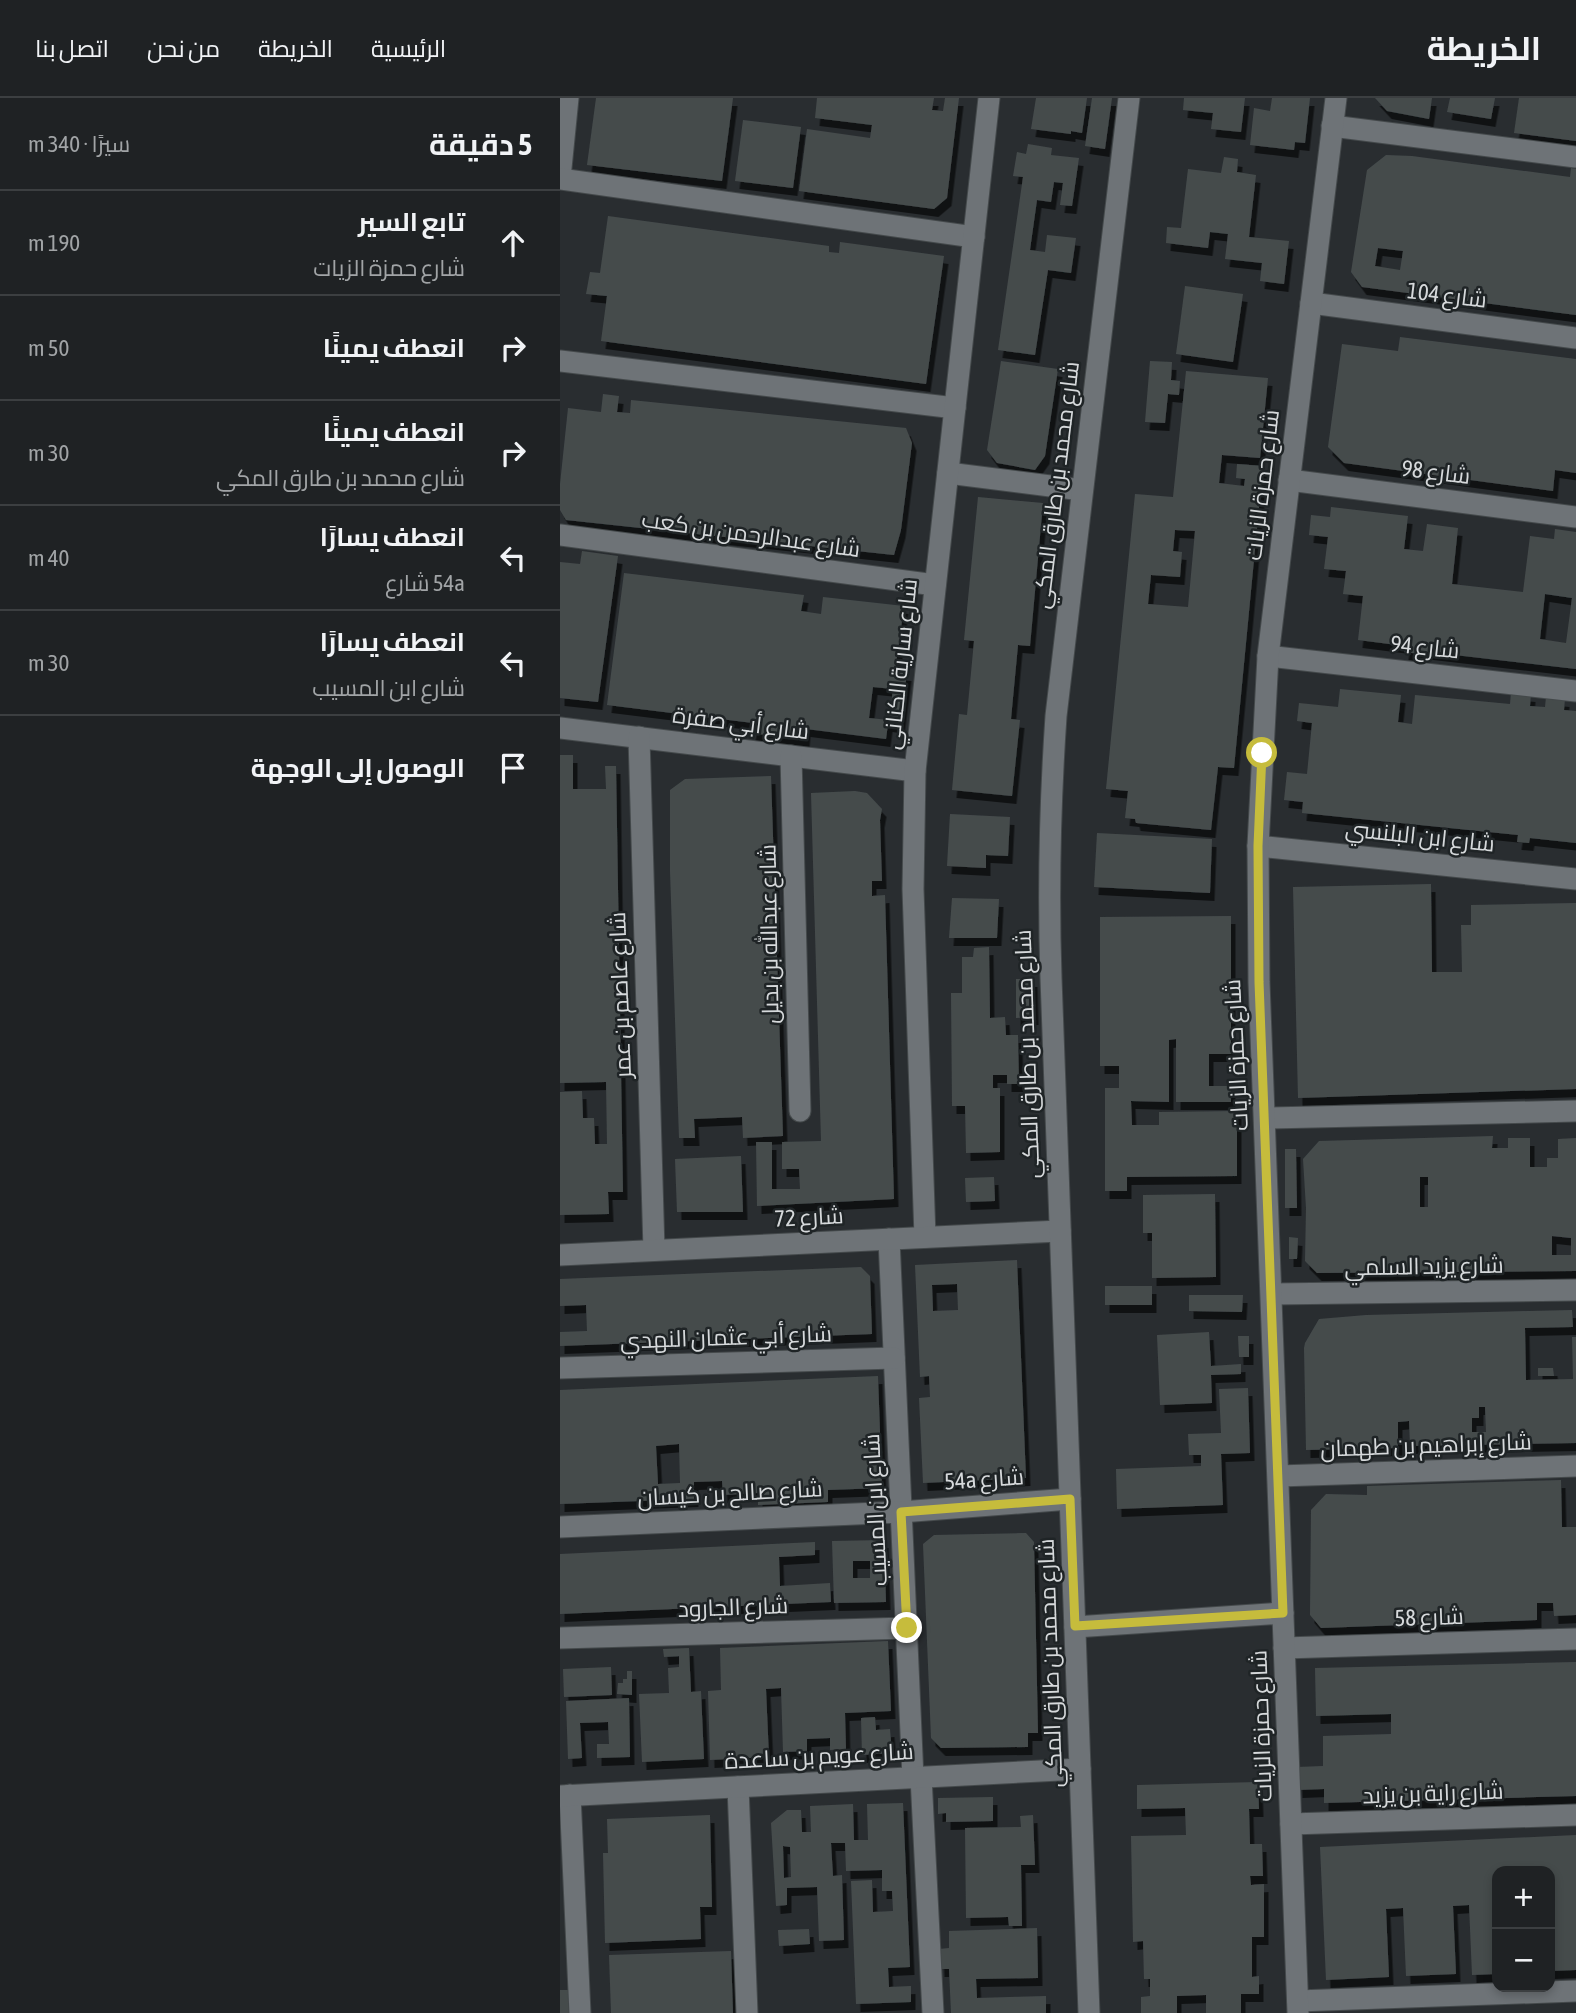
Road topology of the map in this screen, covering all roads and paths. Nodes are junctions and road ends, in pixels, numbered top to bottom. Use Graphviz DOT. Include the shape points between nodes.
graph roads {
  1 [pos="568,98"];
  2 [pos="989,98"];
  3 [pos="1129,98"];
  4 [pos="1336,98"];
  5 [pos="1332,126"];
  6 [pos="1576,158"];
  7 [pos="560,178"];
  8 [pos="974,237"];
  9 [pos="1311,303"];
  10 [pos="1576,338"];
  11 [pos="560,361"];
  12 [pos="955,408"];
  13 [pos="947,473"];
  14 [pos="1289,480"];
  15 [pos="1082,490"];
  16 [pos="1576,517"];
  17 [pos="560,535"];
  18 [pos="935,585"];
  19 [pos="1269,656"];
  20 [pos="1576,691"];
  21 [pos="560,728"];
  22 [pos="639,737"];
  23 [pos="791,756"];
  24 [pos="915,771"];
  25 [pos="1258,846"];
  26 [pos="1576,878"];
  27 [pos="800,1111"];
  28 [pos="1576,1111"];
  29 [pos="1265,1118"];
  30 [pos="1060,1231"];
  31 [pos="925,1237"];
  32 [pos="889,1239"];
  33 [pos="654,1250"];
  34 [pos="560,1255"];
  35 [pos="1576,1290"];
  36 [pos="1272,1294"];
  37 [pos="894,1358"];
  38 [pos="560,1368"];
  39 [pos="1576,1466"];
  40 [pos="1279,1476"];
  41 [pos="1070,1499"];
  42 [pos="901,1512"];
  43 [pos="560,1527"];
  44 [pos="1283,1613"];
  45 [pos="1075,1626"];
  46 [pos="907,1628"];
  47 [pos="560,1638"];
  48 [pos="1576,1639"];
  49 [pos="1284,1648"];
  50 [pos="1080,1769"];
  51 [pos="917,1778"];
  52 [pos="738,1787"];
  53 [pos="565,1795"];
  54 [pos="1576,1815"];
  55 [pos="1291,1824"];
  56 [pos="1576,1991"];
  57 [pos="1298,2007"];
  58 [pos="580,2013"];
  59 [pos="747,2013"];
  60 [pos="933,2013"];
  61 [pos="1089,2013"];
  1 -- 7 [label="street"];
  2 -- 8 [label="street, شارع سارية الكناني"];
  3 -- 15 [label="street, شارع محمد بن طارق المكي"];
  4 -- 5 [label="street, شارع حمزة الزيات"];
  5 -- 6 [label="street"];
  5 -- 9 [label="street, شارع حمزة الزيات"];
  7 -- 8 [label="street"];
  8 -- 12 [label="street, شارع سارية الكناني"];
  9 -- 10 [label="street, شارع 104"];
  9 -- 14 [label="street, شارع حمزة الزيات"];
  11 -- 12 [label="street"];
  12 -- 13 [label="street, شارع سارية الكناني"];
  13 -- 15 [label="street"];
  13 -- 18 [label="street, شارع سارية الكناني"];
  14 -- 16 [label="street, شارع 98"];
  14 -- 19 [label="street, شارع حمزة الزيات"];
  15 -- 30 [label="street, شارع محمد بن طارق المكي" via="1050,803 1048,891"];
  17 -- 18 [label="street, شارع عبدالرحمن بن كعب"];
  18 -- 24 [label="street, شارع سارية الكناني"];
  19 -- 20 [label="street, شارع 94"];
  19 -- 25 [label="street, شارع حمزة الزيات"];
  21 -- 22 [label="street, شارع أبي صفرة"];
  22 -- 23 [label="street, شارع أبي صفرة"];
  22 -- 33 [label="street, شارع عاصم بن عمر"];
  23 -- 24 [label="street, شارع أبي صفرة"];
  23 -- 27 [label="street, شارع عبدالله بن بديل"];
  24 -- 31 [label="street, شارع سارية الكناني" via="913,889"];
  25 -- 26 [label="street, شارع ابن البلنسي"];
  25 -- 29 [label="street, شارع حمزة الزيات"];
  28 -- 29 [label="street"];
  29 -- 36 [label="street, شارع حمزة الزيات"];
  30 -- 31 [label="street, شارع 72"];
  30 -- 41 [label="street, شارع محمد بن طارق المكي"];
  31 -- 32 [label="street, شارع 72"];
  32 -- 33 [label="street, شارع 72"];
  32 -- 37 [label="street, شارع ابن المسيب"];
  33 -- 34 [label="street, شارع 72"];
  35 -- 36 [label="street, شارع يزيد السلمي"];
  36 -- 40 [label="street, شارع حمزة الزيات"];
  37 -- 38 [label="street, شارع أبي عثمان النهدي"];
  37 -- 42 [label="street, شارع ابن المسيب"];
  39 -- 40 [label="street, شارع إبراهيم بن طهمان"];
  40 -- 44 [label="street, شارع حمزة الزيات"];
  41 -- 42 [label="street, 54a شارع"];
  41 -- 45 [label="street, شارع محمد بن طارق المكي"];
  42 -- 43 [label="street, شارع صالح بن كيسان"];
  42 -- 46 [label="street, شارع ابن المسيب"];
  44 -- 45 [label="street"];
  44 -- 49 [label="street, شارع حمزة الزيات"];
  45 -- 50 [label="street, شارع محمد بن طارق المكي"];
  46 -- 47 [label="street, شارع الجارود"];
  46 -- 51 [label="street, شارع ابن المسيب"];
  48 -- 49 [label="street, شارع 58"];
  49 -- 55 [label="street, شارع حمزة الزيات"];
  50 -- 51 [label="street, شارع عويم بن ساعدة"];
  50 -- 61 [label="street, شارع محمد بن طارق المكي"];
  51 -- 52 [label="street, شارع عويم بن ساعدة"];
  51 -- 60 [label="street, شارع ابن المسيب"];
  52 -- 53 [label="street, شارع عويم بن ساعدة"];
  52 -- 59 [label="street"];
  53 -- 58 [label="street"];
  54 -- 55 [label="street, شارع راية بن يزيد"];
  55 -- 57 [label="street, شارع حمزة الزيات"];
  56 -- 57 [label="street"];
}
